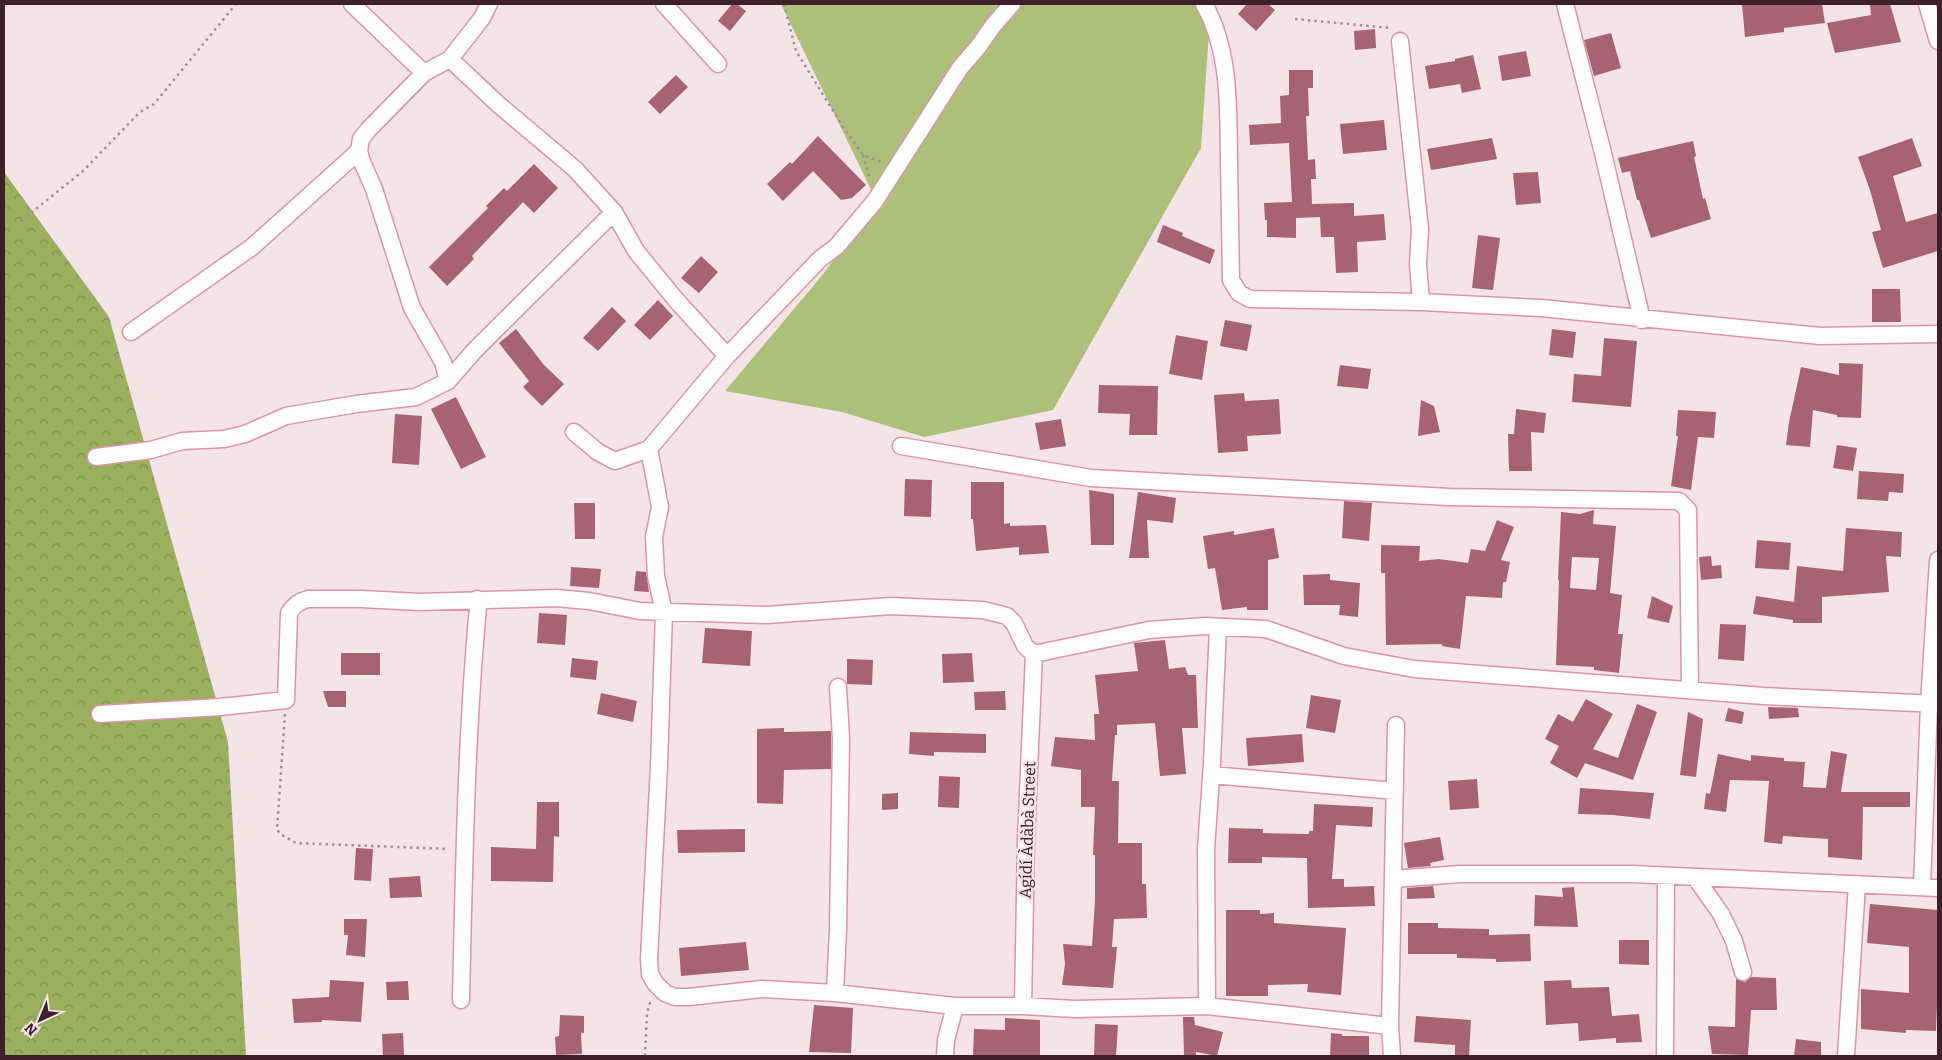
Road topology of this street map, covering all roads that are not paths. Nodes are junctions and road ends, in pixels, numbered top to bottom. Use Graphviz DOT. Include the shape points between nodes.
graph roads {
  1 [pos="352,4"];
  2 [pos="490,4"];
  3 [pos="664,4"];
  4 [pos="1012,4"];
  5 [pos="1204,4"];
  6 [pos="1565,4"];
  7 [pos="1927,4"];
  8 [pos="1938,40"];
  9 [pos="1400,41"];
  10 [pos="450,59"];
  11 [pos="718,64"];
  12 [pos="424,73"];
  13 [pos="359,151"];
  14 [pos="614,212"];
  15 [pos="1421,302"];
  16 [pos="1642,320"];
  17 [pos="131,332"];
  18 [pos="1938,334"];
  19 [pos="726,356"];
  20 [pos="448,381"];
  21 [pos="574,432"];
  22 [pos="901,446"];
  23 [pos="649,449"];
  24 [pos="96,456"];
  25 [pos="1938,560"];
  26 [pos="477,600"];
  27 [pos="664,612"];
  28 [pos="1218,627"];
  29 [pos="1034,654"];
  30 [pos="838,687"];
  31 [pos="1690,690"];
  32 [pos="1934,704"];
  33 [pos="100,714"];
  34 [pos="1396,725"];
  35 [pos="1211,775"];
  36 [pos="1395,792"];
  37 [pos="1666,876"];
  38 [pos="1695,877"];
  39 [pos="1393,879"];
  40 [pos="1857,884"];
  41 [pos="1930,887"];
  42 [pos="1743,972"];
  43 [pos="835,993"];
  44 [pos="461,1000"];
  45 [pos="955,1006"];
  46 [pos="1023,1006"];
  47 [pos="1207,1006"];
  48 [pos="1390,1026"];
  49 [pos="945,1056"];
  50 [pos="1392,1056"];
  51 [pos="1665,1056"];
  52 [pos="1846,1056"];
  1 -- 12 [label="street"];
  2 -- 10 [label="street"];
  3 -- 11 [label="street"];
  4 -- 19 [label="street" via="960,68 875,200 837,246 820,259"];
  5 -- 15 [label="street" via="1212,18 1228,90 1231,280 1239,292 1250,299"];
  6 -- 16 [label="street"];
  7 -- 8 [label="street"];
  9 -- 15 [label="street" via="1420,229"];
  10 -- 12 [label="street"];
  10 -- 14 [label="street" via="575,169"];
  12 -- 13 [label="street" via="368,130 361,139"];
  13 -- 17 [label="street" via="252,247"];
  13 -- 20 [label="street" via="412,308 442,362"];
  14 -- 19 [label="street" via="636,251"];
  14 -- 20 [label="street"];
  15 -- 16 [label="street" via="1541,308"];
  16 -- 18 [label="street" via="1820,336"];
  19 -- 23 [label="street"];
  20 -- 24 [label="street" via="416,397 286,416 245,434 224,439 182,441 152,450"];
  21 -- 23 [label="street" via="615,462"];
  22 -- 31 [label="street" via="1091,478 1449,497 1679,501 1688,510"];
  23 -- 27 [label="street" via="660,507 654,537 656,576"];
  25 -- 32 [label="street"];
  26 -- 27 [label="street" via="556,598"];
  26 -- 33 [label="street" via="420,602 308,598 293,606 288,613 286,700"];
  26 -- 44 [label="street" via="464,849"];
  27 -- 29 [label="street" via="767,615 891,606 983,610 1007,616 1025,646"];
  27 -- 43 [label="street" via="650,974 655,983 675,997 762,989"];
  28 -- 29 [label="street" via="1149,630"];
  28 -- 31 [label="street" via="1266,629 1344,656 1414,669"];
  28 -- 35 [label="street"];
  29 -- 46 [label="street, Agídí Àdàbà Street"];
  30 -- 43 [label="street" via="841,739"];
  31 -- 32 [label="street"];
  32 -- 41 [label="street"];
  34 -- 36 [label="street"];
  35 -- 36 [label="street"];
  35 -- 47 [label="street" via="1206,849"];
  36 -- 39 [label="street"];
  37 -- 38 [label="street"];
  37 -- 39 [label="street" via="1460,874"];
  37 -- 51 [label="street"];
  38 -- 40 [label="street"];
  38 -- 42 [label="street" via="1721,914 1734,941"];
  39 -- 48 [label="street"];
  40 -- 41 [label="street"];
  40 -- 52 [label="street"];
  43 -- 45 [label="street"];
  45 -- 46 [label="street"];
  45 -- 49 [label="street"];
  46 -- 47 [label="street" via="1075,1009"];
  47 -- 48 [label="street"];
  48 -- 50 [label="street"];
}
